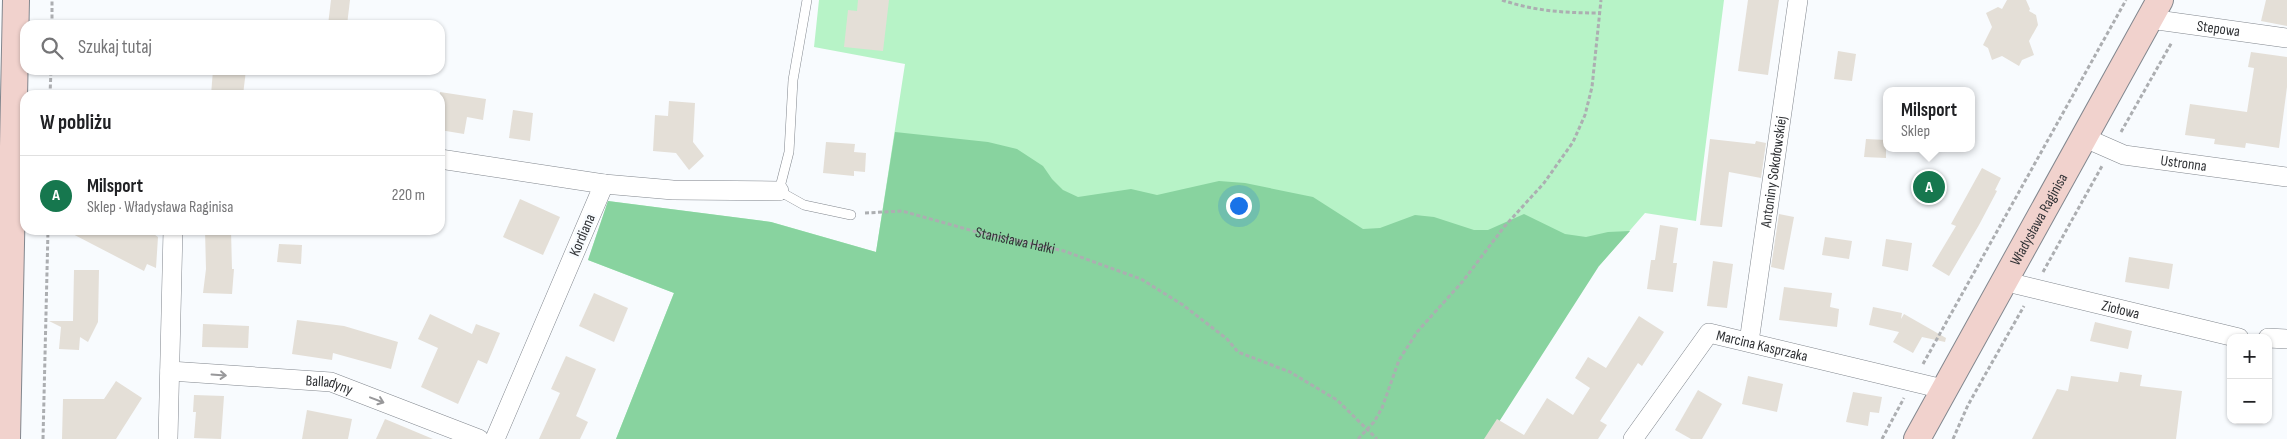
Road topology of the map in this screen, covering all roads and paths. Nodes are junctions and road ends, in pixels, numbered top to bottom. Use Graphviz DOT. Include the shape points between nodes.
graph roads {
  1 [pos="16,0"];
  2 [pos="52,0"];
  3 [pos="807,0"];
  4 [pos="1502,0"];
  5 [pos="1601,0"];
  6 [pos="1798,0"];
  7 [pos="2126,0"];
  8 [pos="2155,10"];
  9 [pos="1600,13"];
  10 [pos="52,20"];
  11 [pos="2183,24"];
  12 [pos="2287,38"];
  13 [pos="51,75"];
  14 [pos="50,90"];
  15 [pos="7,120"];
  16 [pos="2083,137"];
  17 [pos="2111,148"];
  18 [pos="445,160"];
  19 [pos="2287,178"];
  20 [pos="604,184"];
  21 [pos="779,191"];
  22 [pos="851,215"];
  23 [pos="48,235"];
  24 [pos="173,235"];
  25 [pos="6,257"];
  26 [pos="2003,281"];
  27 [pos="2034,288"];
  28 [pos="2227,335"];
  29 [pos="2272,338"];
  30 [pos="2287,339"];
  31 [pos="1749,342"];
  32 [pos="170,371"];
  33 [pos="1913,382"];
  34 [pos="1943,389"];
  35 [pos="1368,429"];
  36 [pos="7,439"];
  37 [pos="43,439"];
  38 [pos="168,439"];
  39 [pos="478,439"];
  40 [pos="495,439"];
  41 [pos="1358,439"];
  42 [pos="1377,439"];
  43 [pos="1633,439"];
  44 [pos="1882,439"];
  45 [pos="1917,439"];
  46 [pos="1954,439"];
  1 -- 15 [label="street"];
  2 -- 10 [label="path"];
  3 -- 21 [label="lane" via="793,80 789,152"];
  4 -- 9 [label="path" via="1549,12"];
  5 -- 9 [label="path"];
  6 -- 31 [label="street, Antoniny Sokołowskiej"];
  7 -- 33 [label="path"];
  8 -- 11 [label="street, Stepowa"];
  8 -- 16 [label="street, Władysława Raginisa"];
  9 -- 35 [label="path" via="1592,87 1585,115 1573,142 1544,184 1417,332 1398,360 1382,408"];
  11 -- 12 [label="street, Stepowa"];
  11 -- 17 [label="path"];
  13 -- 14 [label="path"];
  15 -- 25 [label="street"];
  16 -- 17 [label="street, Ustronna"];
  16 -- 26 [label="street, Władysława Raginisa"];
  17 -- 19 [label="street, Ustronna" via="2124,155"];
  17 -- 27 [label="path"];
  18 -- 20 [label="street"];
  20 -- 21 [label="street" via="673,190"];
  20 -- 40 [label="street, Kordiana"];
  21 -- 22 [label="lane" via="804,206"];
  22 -- 35 [label="path, Stanisława Hałki" via="902,211 1064,251 1141,279 1227,339 1238,352 1290,372 1337,400"];
  23 -- 37 [label="path"];
  24 -- 32 [label="street"];
  25 -- 36 [label="street"];
  26 -- 27 [label="street, Ziołowa"];
  26 -- 34 [label="street, Władysława Raginisa"];
  27 -- 28 [label="street, Ziołowa"];
  27 -- 46 [label="path" via="1968,406"];
  29 -- 30 [label="street"];
  31 -- 33 [label="street, Marcina Kasprzaka"];
  31 -- 43 [label="street, Marcina Kasprzaka" via="1709,333"];
  32 -- 38 [label="street"];
  32 -- 39 [label="street, Balladyny, one-way" via="331,382"];
  33 -- 34 [label="street, Marcina Kasprzaka"];
  33 -- 44 [label="path"];
  34 -- 45 [label="street, Władysława Raginisa"];
  35 -- 41 [label="path"];
  35 -- 42 [label="path, Stanisława Hałki"];
}
